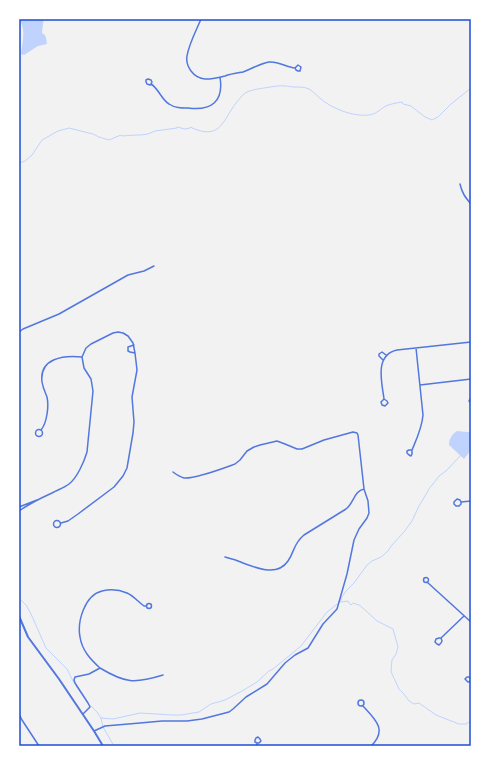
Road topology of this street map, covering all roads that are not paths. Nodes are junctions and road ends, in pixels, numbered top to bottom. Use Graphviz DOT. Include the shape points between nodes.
graph roads {
  1 [pos="201,19"];
  2 [pos="295,68"];
  3 [pos="220,77"];
  4 [pos="151,84"];
  5 [pos="460,184"];
  6 [pos="471,204"];
  7 [pos="154,266"];
  8 [pos="19,332"];
  9 [pos="471,342"];
  10 [pos="134,345"];
  11 [pos="416,348"];
  12 [pos="135,352"];
  13 [pos="386,355"];
  14 [pos="82,357"];
  15 [pos="383,360"];
  16 [pos="471,380"];
  17 [pos="420,385"];
  18 [pos="471,397"];
  19 [pos="384,400"];
  20 [pos="471,403"];
  21 [pos="41,430"];
  22 [pos="412,450"];
  23 [pos="173,472"];
  24 [pos="364,489"];
  25 [pos="41,498"];
  26 [pos="471,501"];
  27 [pos="461,502"];
  28 [pos="19,507"];
  29 [pos="19,511"];
  30 [pos="61,523"];
  31 [pos="225,557"];
  32 [pos="427,582"];
  33 [pos="146,606"];
  34 [pos="19,616"];
  35 [pos="464,616"];
  36 [pos="471,622"];
  37 [pos="441,638"];
  38 [pos="100,668"];
  39 [pos="163,675"];
  40 [pos="363,706"];
  41 [pos="19,714"];
  42 [pos="82,714"];
  43 [pos="94,731"];
  44 [pos="39,746"];
  45 [pos="103,746"];
  46 [pos="371,746"];
  1 -- 3 [label="street" via="188,50 187,63 192,73 199,78"];
  2 -- 3 [label="street" via="270,62"];
  3 -- 4 [label="street" via="221,92 217,99 211,106 199,109 170,105"];
  5 -- 6 [label="street" via="461,192"];
  7 -- 8 [label="street" via="128,275 59,314"];
  9 -- 11 [label="street"];
  10 -- 12 [label="street"];
  10 -- 12 [label="street" via="128,347 128,350"];
  10 -- 14 [label="street" via="128,336 116,332 91,344"];
  11 -- 13 [label="street" via="393,351"];
  11 -- 17 [label="street"];
  12 -- 30 [label="street" via="136,370 132,397 134,422 127,468 114,487 68,521"];
  13 -- 15 [label="street"];
  13 -- 15 [label="street" via="382,352 379,354"];
  14 -- 21 [label="street" via="59,358 45,368 42,381 48,408"];
  14 -- 25 [label="street" via="93,391 87,452 71,483"];
  15 -- 19 [label="street" via="381,370"];
  16 -- 17 [label="street"];
  17 -- 22 [label="street" via="422,421"];
  18 -- 20 [label="street"];
  23 -- 24 [label="street" via="182,478 193,477 235,464 247,451 260,445 277,441 302,449 353,432 358,435"];
  24 -- 31 [label="street" via="359,490 346,509 304,535 281,567 263,570"];
  24 -- 43 [label="street" via="369,513 354,540 337,609 323,624 308,648 285,663 267,684 246,696 229,712 186,721 105,726"];
  25 -- 28 [label="street"];
  25 -- 29 [label="street"];
  26 -- 27 [label="street"];
  32 -- 35 [label="street"];
  33 -- 38 [label="street" via="128,593 116,591 102,591 88,601 81,613 80,637 90,660"];
  34 -- 42 [label="street" via="28,637"];
  35 -- 36 [label="street"];
  35 -- 37 [label="street"];
  38 -- 39 [label="street" via="126,680 142,681"];
  38 -- 42 [label="street" via="91,674 77,676 74,679 90,707"];
  40 -- 46 [label="street" via="377,721 380,729 378,738"];
  41 -- 44 [label="street"];
  42 -- 43 [label="street"];
  43 -- 45 [label="street"];
}
